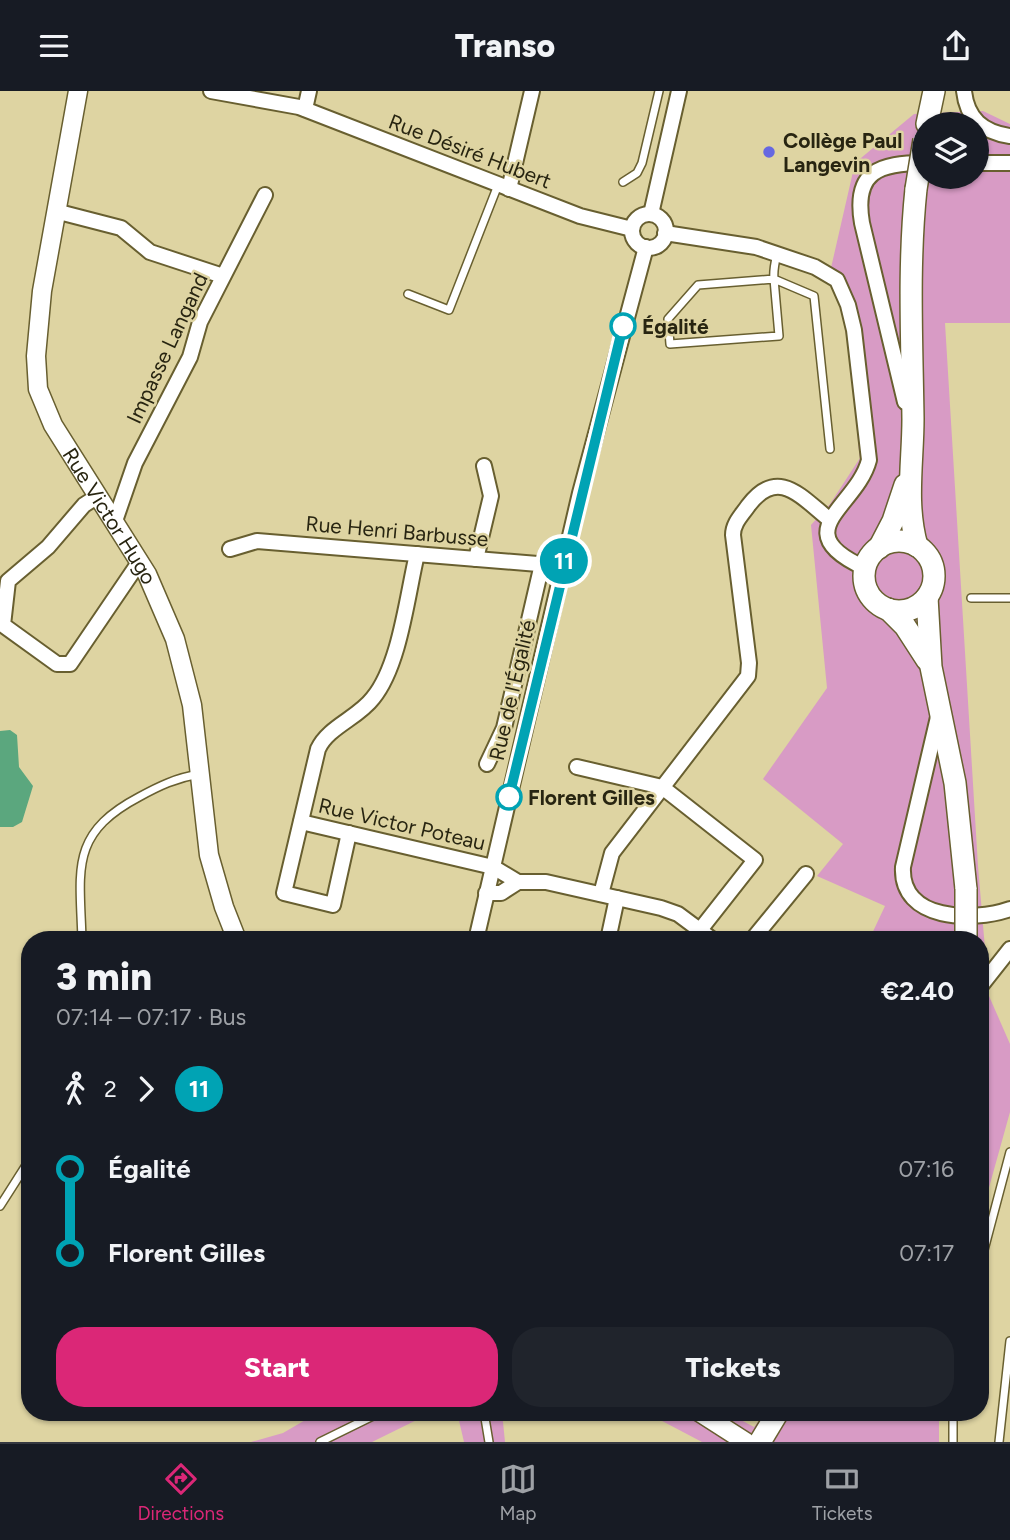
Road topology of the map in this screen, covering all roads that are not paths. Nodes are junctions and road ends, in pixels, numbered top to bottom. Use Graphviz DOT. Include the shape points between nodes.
graph roads {
  1 [pos="79,91"];
  2 [pos="211,91"];
  3 [pos="309,91"];
  4 [pos="532,91"];
  5 [pos="659,91"];
  6 [pos="679,91"];
  7 [pos="934,91"];
  8 [pos="964,91"];
  9 [pos="305,109"];
  10 [pos="930,112"];
  11 [pos="1010,136"];
  12 [pos="989,163"];
  13 [pos="1010,163"];
  14 [pos="912,164"];
  15 [pos="623,182"];
  16 [pos="504,187"];
  17 [pos="916,189"];
  18 [pos="265,195"];
  19 [pos="59,212"];
  20 [pos="651,214"];
  21 [pos="632,229"];
  22 [pos="665,233"];
  23 [pos="646,247"];
  24 [pos="777,254"];
  25 [pos="223,276"];
  26 [pos="774,279"];
  27 [pos="408,293"];
  28 [pos="912,439"];
  29 [pos="830,449"];
  30 [pos="484,465"];
  31 [pos="909,473"];
  32 [pos="98,496"];
  33 [pos="830,520"];
  34 [pos="115,521"];
  35 [pos="917,546"];
  36 [pos="879,548"];
  37 [pos="230,549"];
  38 [pos="417,554"];
  39 [pos="476,559"];
  40 [pos="140,561"];
  41 [pos="542,564"];
  42 [pos="562,566"];
  43 [pos="865,568"];
  44 [pos="4,583"];
  45 [pos="927,597"];
  46 [pos="971,598"];
  47 [pos="1010,598"];
  48 [pos="888,609"];
  49 [pos="931,667"];
  50 [pos="940,706"];
  51 [pos="487,764"];
  52 [pos="577,767"];
  53 [pos="200,774"];
  54 [pos="662,787"];
  55 [pos="301,822"];
  56 [pos="349,833"];
  57 [pos="493,867"];
  58 [pos="806,874"];
  59 [pos="518,882"];
  60 [pos="486,894"];
  61 [pos="601,894"];
  62 [pos="617,898"];
  63 [pos="1010,909"];
  64 [pos="700,930"];
  65 [pos="82,931"];
  66 [pos="234,931"];
  67 [pos="478,931"];
  68 [pos="610,931"];
  69 [pos="759,931"];
  70 [pos="966,931"];
  71 [pos="1010,949"];
  72 [pos="989,976"];
  73 [pos="1010,1152"];
  74 [pos="21,1173"];
  75 [pos="0,1206"];
  76 [pos="989,1231"];
  77 [pos="1010,1341"];
  78 [pos="363,1421"];
  79 [pos="486,1421"];
  80 [pos="713,1421"];
  81 [pos="773,1421"];
  82 [pos="787,1421"];
  83 [pos="953,1421"];
  84 [pos="320,1442"];
  85 [pos="489,1442"];
  86 [pos="746,1442"];
  87 [pos="760,1442"];
  88 [pos="774,1442"];
  89 [pos="953,1442"];
  90 [pos="999,1442"];
  1 -- 19 [label="street, Rue Victor Hugo"];
  2 -- 9 [label="street, Rue Désiré Hubert"];
  3 -- 9 [label="street"];
  4 -- 16 [label="street"];
  5 -- 15 [label="lane" via="642,163"];
  6 -- 20 [label="street"];
  7 -- 10 [label="main road"];
  8 -- 11 [label="street" via="967,108 979,125"];
  9 -- 16 [label="street, Rue Désiré Hubert"];
  12 -- 13 [label="street"];
  14 -- 28 [label="street" via="881,166 867,179 860,201"];
  16 -- 21 [label="street, Rue Désiré Hubert" via="580,216"];
  16 -- 27 [label="lane" via="449,310"];
  17 -- 28 [label="main road, bridge" via="909,299"];
  18 -- 25 [label="street, Impasse Langand"];
  19 -- 25 [label="street" via="121,228 150,252"];
  19 -- 32 [label="street, Rue Victor Hugo" via="43,291 37,382 53,425"];
  20 -- 21 [label="street" via="637,218"];
  20 -- 22 [label="street" via="661,219"];
  21 -- 23 [label="street" via="635,241"];
  22 -- 23 [label="street" via="658,245"];
  22 -- 24 [label="street" via="733,242"];
  23 -- 42 [label="street, Rue de l'Égalité"];
  24 -- 26 [label="lane"];
  24 -- 33 [label="street" via="837,280 854,330 869,460"];
  25 -- 34 [label="street, Impasse Langand" via="200,322 192,353 135,463"];
  26 -- 26 [label="lane" via="779,336 670,344 668,320 698,285"];
  26 -- 29 [label="lane" via="814,296"];
  28 -- 31 [label="main road"];
  30 -- 39 [label="street" via="491,496"];
  31 -- 35 [label="main road"];
  31 -- 36 [label="main road"];
  32 -- 34 [label="street, Rue Victor Hugo"];
  32 -- 44 [label="street"];
  33 -- 43 [label="street" via="827,537 833,548"];
  33 -- 54 [label="street" via="792,490 776,486 759,492 735,523 749,672"];
  34 -- 40 [label="street, Rue Victor Hugo"];
  35 -- 36 [label="main road" via="898,541"];
  35 -- 45 [label="main road" via="928,556 933,570"];
  36 -- 43 [label="main road"];
  37 -- 38 [label="street, Rue Henri Barbusse" via="257,541"];
  38 -- 39 [label="street, Rue Henri Barbusse"];
  38 -- 55 [label="street" via="385,678 369,703 321,742"];
  39 -- 41 [label="street, Rue Henri Barbusse"];
  40 -- 44 [label="street" via="73,661 65,666 3,625"];
  40 -- 53 [label="street, Rue Victor Hugo" via="184,666"];
  41 -- 42 [label="street, Rue Henri Barbusse"];
  41 -- 51 [label="street" via="504,728"];
  42 -- 57 [label="street, Rue de l'Égalité"];
  43 -- 48 [label="main road" via="869,593"];
  45 -- 48 [label="main road" via="907,610"];
  45 -- 49 [label="main road"];
  46 -- 47 [label="lane"];
  48 -- 49 [label="main road" via="905,626"];
  49 -- 50 [label="main road"];
  50 -- 63 [label="street" via="904,860 905,885 920,905 939,913 978,916"];
  50 -- 70 [label="main road, bridge" via="958,801"];
  52 -- 54 [label="street"];
  53 -- 65 [label="lane" via="171,780 117,809 96,828 82,864"];
  53 -- 66 [label="street, Rue Victor Hugo" via="212,867"];
  54 -- 61 [label="street" via="612,853"];
  54 -- 64 [label="street" via="755,860"];
  55 -- 56 [label="street, Rue Victor Poteau"];
  55 -- 56 [label="street" via="284,893 333,905"];
  56 -- 57 [label="street, Rue Victor Poteau"];
  57 -- 59 [label="street, Rue Victor Poteau"];
  57 -- 60 [label="street, Rue de l'Égalité"];
  58 -- 69 [label="street"];
  59 -- 60 [label="street" via="501,894"];
  59 -- 61 [label="street" via="546,882"];
  60 -- 67 [label="street, Rue de l'Égalité"];
  61 -- 62 [label="street"];
  62 -- 64 [label="street" via="670,911"];
  62 -- 68 [label="street"];
  71 -- 72 [label="street"];
  73 -- 76 [label="lane"];
  74 -- 75 [label="lane"];
  77 -- 90 [label="lane"];
  78 -- 84 [label="lane"];
  79 -- 85 [label="lane"];
  80 -- 86 [label="street"];
  81 -- 87 [label="main road"];
  82 -- 88 [label="main road"];
  83 -- 89 [label="lane"];
}
